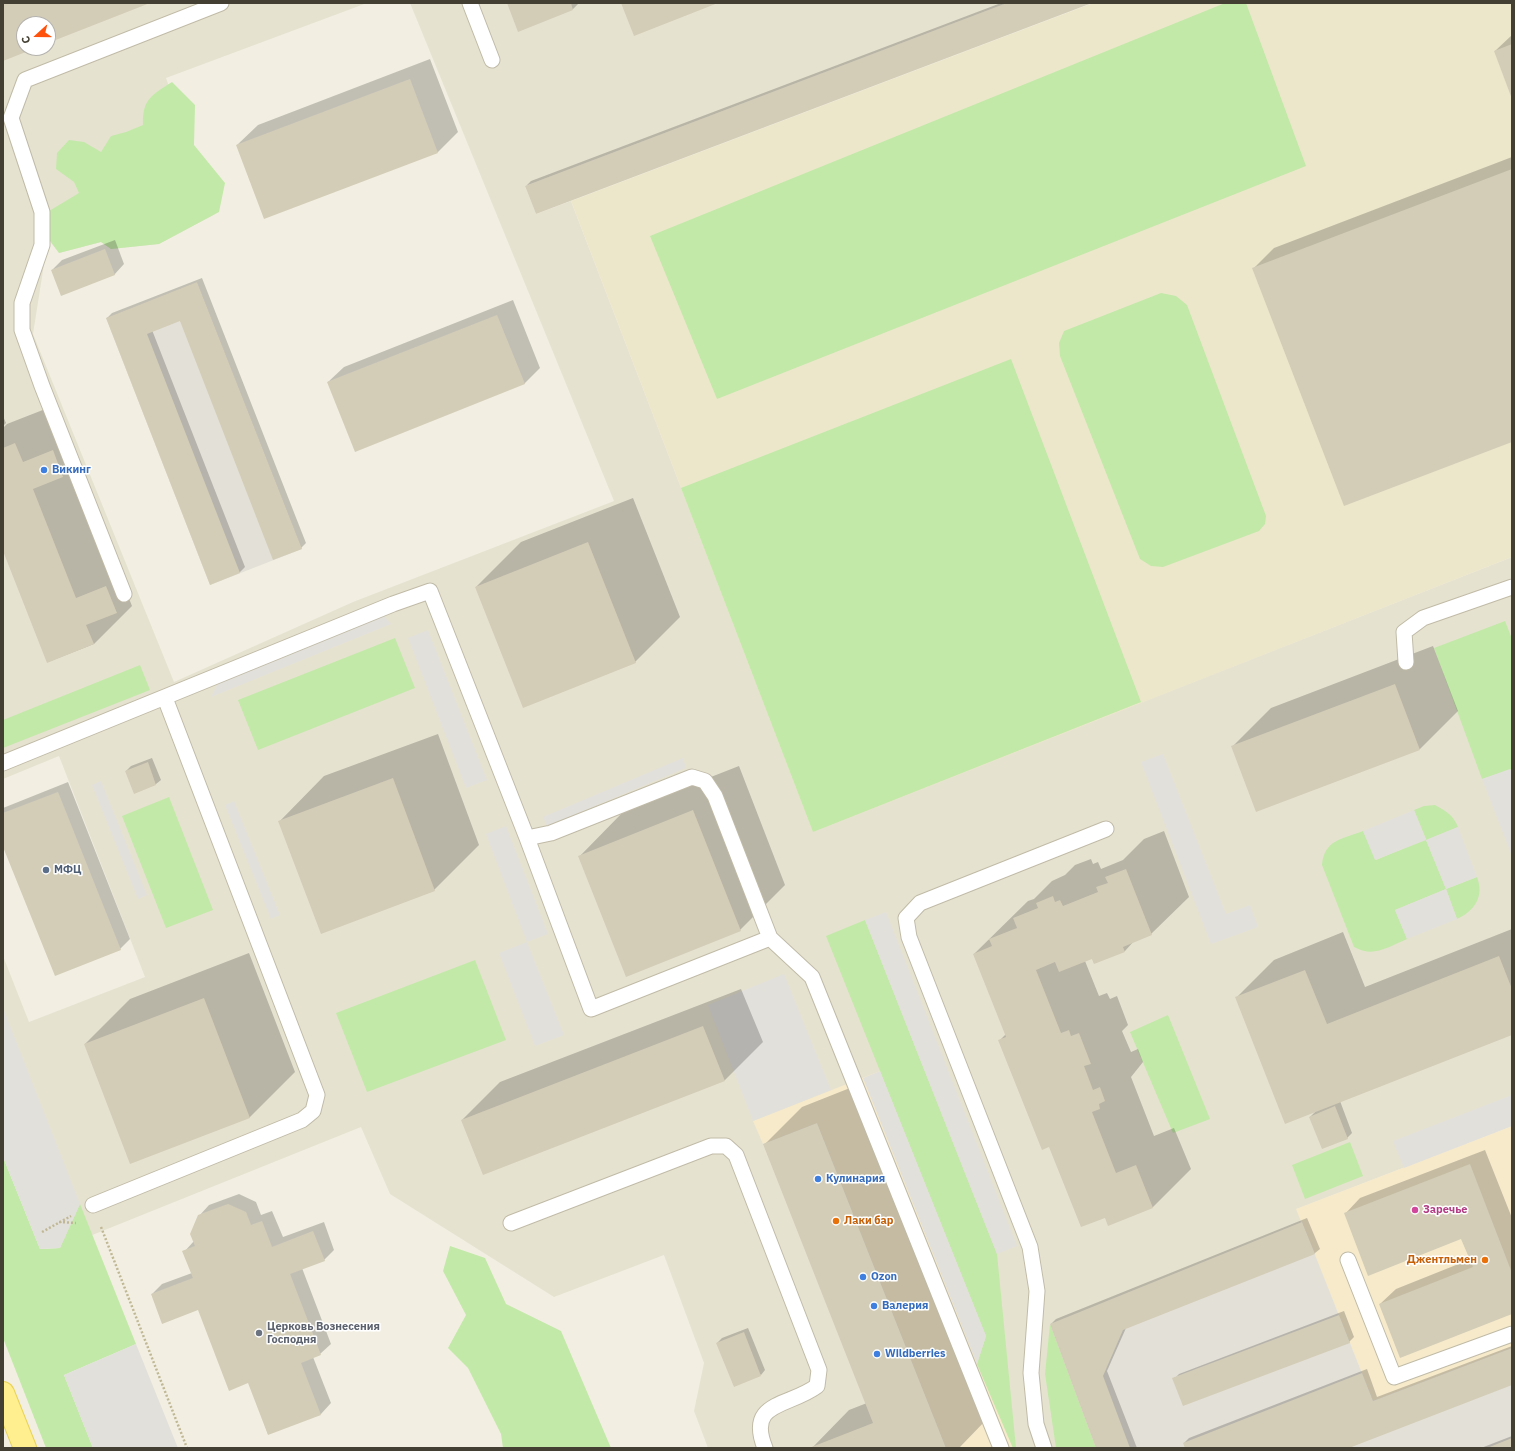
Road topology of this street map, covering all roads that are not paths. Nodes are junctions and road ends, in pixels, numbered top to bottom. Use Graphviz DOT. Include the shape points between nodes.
graph roads {
  1 [pos="221,3"];
  2 [pos="470,3"];
  3 [pos="492,60"];
  4 [pos="1512,587"];
  5 [pos="124,594"];
  6 [pos="1406,662"];
  7 [pos="165,698"];
  8 [pos="3,763"];
  9 [pos="1106,829"];
  10 [pos="527,838"];
  11 [pos="770,938"];
  12 [pos="92,1205"];
  13 [pos="511,1223"];
  14 [pos="1348,1260"];
  15 [pos="1512,1334"];
  16 [pos="3,1393"];
  17 [pos="25,1448"];
  18 [pos="765,1448"];
  19 [pos="1001,1448"];
  20 [pos="1044,1448"];
  1 -- 5 [label="lane" via="25,80 11,118 42,212 42,245 22,303 22,330"];
  2 -- 3 [label="lane"];
  4 -- 6 [label="lane" via="1423,618 1404,632"];
  7 -- 8 [label="lane"];
  7 -- 10 [label="lane" via="430,591"];
  7 -- 12 [label="lane" via="317,1094 313,1111 302,1120"];
  9 -- 20 [label="lane" via="920,903 906,918 909,937 1030,1247 1037,1291 1031,1373 1036,1424"];
  10 -- 11 [label="lane" via="551,833 692,777 705,781 715,796"];
  10 -- 11 [label="lane" via="592,1009"];
  11 -- 19 [label="lane" via="812,977"];
  13 -- 18 [label="lane" via="711,1146 726,1146 736,1155 820,1370 817,1386 769,1409 760,1421 760,1435"];
  14 -- 15 [label="lane" via="1394,1377"];
  16 -- 17 [label="main road"];
}
